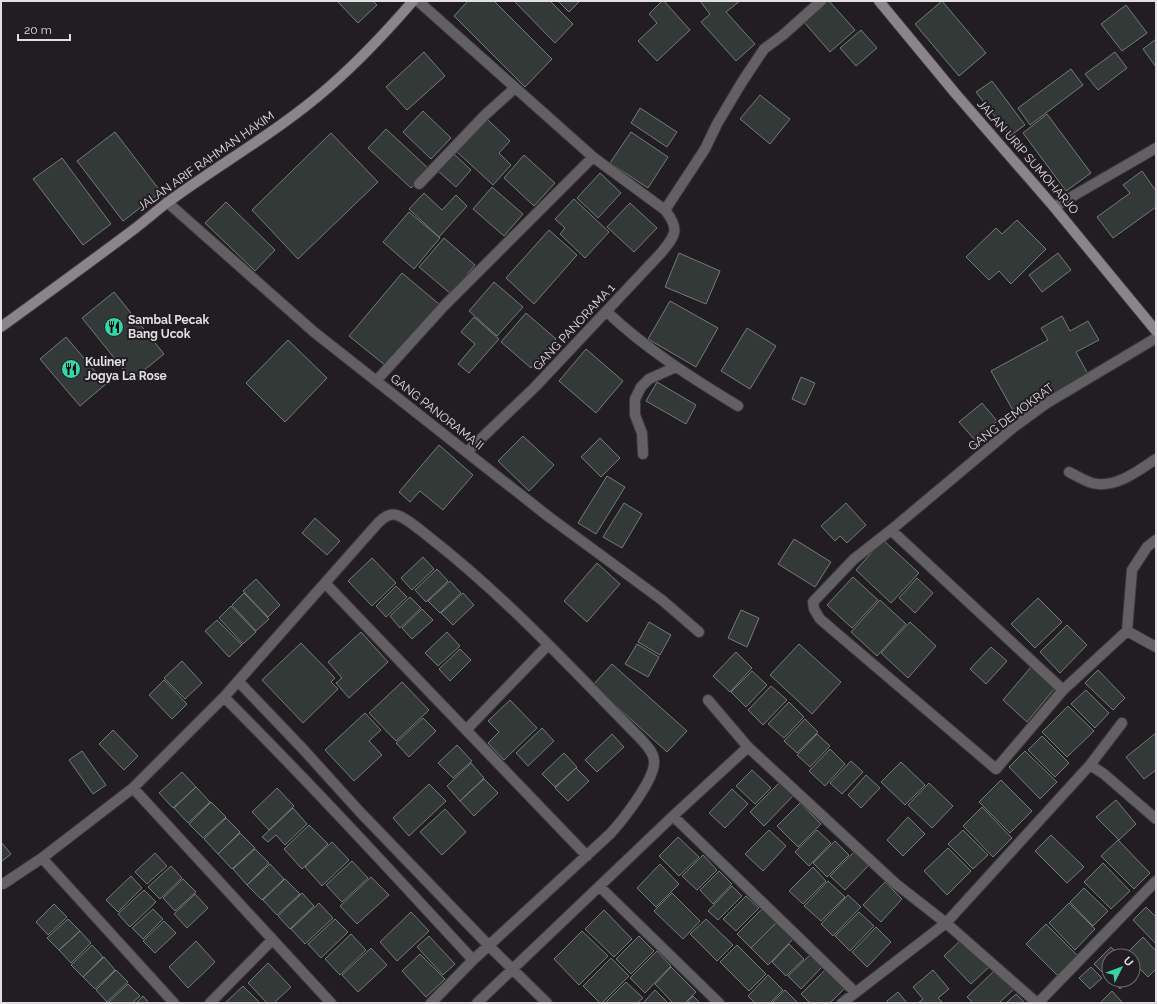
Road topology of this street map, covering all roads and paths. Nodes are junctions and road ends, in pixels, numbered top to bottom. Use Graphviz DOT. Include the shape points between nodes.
graph roads {
  1 [pos="413,1"];
  2 [pos="418,1"];
  3 [pos="821,1"];
  4 [pos="879,1"];
  5 [pos="516,88"];
  6 [pos="1156,148"];
  7 [pos="593,157"];
  8 [pos="419,184"];
  9 [pos="168,202"];
  10 [pos="1054,207"];
  11 [pos="665,210"];
  12 [pos="607,312"];
  13 [pos="1,327"];
  14 [pos="1156,331"];
  15 [pos="1156,338"];
  16 [pos="676,367"];
  17 [pos="376,381"];
  18 [pos="738,406"];
  19 [pos="467,452"];
  20 [pos="643,454"];
  21 [pos="1156,459"];
  22 [pos="1069,472"];
  23 [pos="891,530"];
  24 [pos="1156,540"];
  25 [pos="325,583"];
  26 [pos="1127,631"];
  27 [pos="699,632"];
  28 [pos="548,645"];
  29 [pos="1156,647"];
  30 [pos="238,681"];
  31 [pos="1063,690"];
  32 [pos="224,697"];
  33 [pos="708,700"];
  34 [pos="1122,723"];
  35 [pos="466,730"];
  36 [pos="748,747"];
  37 [pos="1090,765"];
  38 [pos="132,788"];
  39 [pos="673,816"];
  40 [pos="1156,819"];
  41 [pos="587,856"];
  42 [pos="42,858"];
  43 [pos="1156,881"];
  44 [pos="3,884"];
  45 [pos="600,887"];
  46 [pos="946,923"];
  47 [pos="272,940"];
  48 [pos="491,949"];
  49 [pos="473,960"];
  50 [pos="510,967"];
  51 [pos="855,992"];
  52 [pos="174,1003"];
  53 [pos="210,1003"];
  54 [pos="331,1003"];
  55 [pos="431,1003"];
  56 [pos="477,1003"];
  57 [pos="547,1003"];
  58 [pos="719,1003"];
  59 [pos="842,1003"];
  60 [pos="1037,1003"];
  1 -- 9 [label="street, JALAN ARIF RAHMAN HAKIM" via="384,34 328,88 274,130"];
  2 -- 5 [label="street, GANG PANORAMA 1"];
  3 -- 11 [label="street" via="764,49 717,124 705,149"];
  4 -- 10 [label="street, JALAN URIP SUMOHARJO"];
  5 -- 7 [label="street, GANG PANORAMA 1"];
  5 -- 8 [label="street" via="486,114"];
  6 -- 10 [label="street"];
  7 -- 11 [label="street, GANG PANORAMA 1"];
  7 -- 17 [label="street" via="444,306"];
  9 -- 13 [label="street, JALAN ARIF RAHMAN HAKIM"];
  9 -- 17 [label="street, GANG PANORAMA II" via="314,332"];
  10 -- 14 [label="street, JALAN URIP SUMOHARJO"];
  11 -- 12 [label="street, GANG PANORAMA 1" via="675,226 669,244"];
  12 -- 16 [label="street" via="626,330"];
  12 -- 19 [label="street, GANG PANORAMA 1" via="535,387"];
  15 -- 23 [label="street, GANG DEMOKRAT" via="1047,403 1014,427"];
  16 -- 18 [label="street"];
  16 -- 20 [label="street" via="649,378 635,399 635,415 642,433"];
  17 -- 19 [label="street, GANG PANORAMA II"];
  19 -- 27 [label="street, GANG PANORAMA II" via="549,517 662,600"];
  21 -- 22 [label="street" via="1135,474 1108,484 1092,483"];
  23 -- 31 [label="street"];
  23 -- 31 [label="street, GANG DEMOKRAT" via="854,559 815,599 814,609 820,619 996,769"];
  24 -- 26 [label="street" via="1147,547 1132,570"];
  25 -- 28 [label="street" via="383,518 397,515 449,553"];
  25 -- 30 [label="street"];
  25 -- 35 [label="street"];
  26 -- 29 [label="street"];
  26 -- 31 [label="street"];
  28 -- 35 [label="street"];
  28 -- 41 [label="street" via="640,738 655,761 643,790 627,815"];
  30 -- 32 [label="street"];
  30 -- 48 [label="street"];
  32 -- 38 [label="street"];
  32 -- 49 [label="street" via="346,822"];
  33 -- 36 [label="street"];
  34 -- 37 [label="street"];
  35 -- 41 [label="street"];
  36 -- 39 [label="street"];
  36 -- 46 [label="street" via="896,884"];
  37 -- 40 [label="street"];
  37 -- 46 [label="street"];
  38 -- 42 [label="street"];
  38 -- 47 [label="street"];
  39 -- 45 [label="street"];
  39 -- 51 [label="street"];
  41 -- 48 [label="street"];
  42 -- 44 [label="street"];
  42 -- 52 [label="street"];
  43 -- 60 [label="street"];
  45 -- 50 [label="street"];
  45 -- 58 [label="street"];
  46 -- 51 [label="street"];
  46 -- 60 [label="street"];
  47 -- 53 [label="street"];
  47 -- 54 [label="street"];
  48 -- 49 [label="street"];
  48 -- 50 [label="street"];
  49 -- 55 [label="street"];
  50 -- 56 [label="street"];
  50 -- 57 [label="street"];
  51 -- 59 [label="street"];
}
